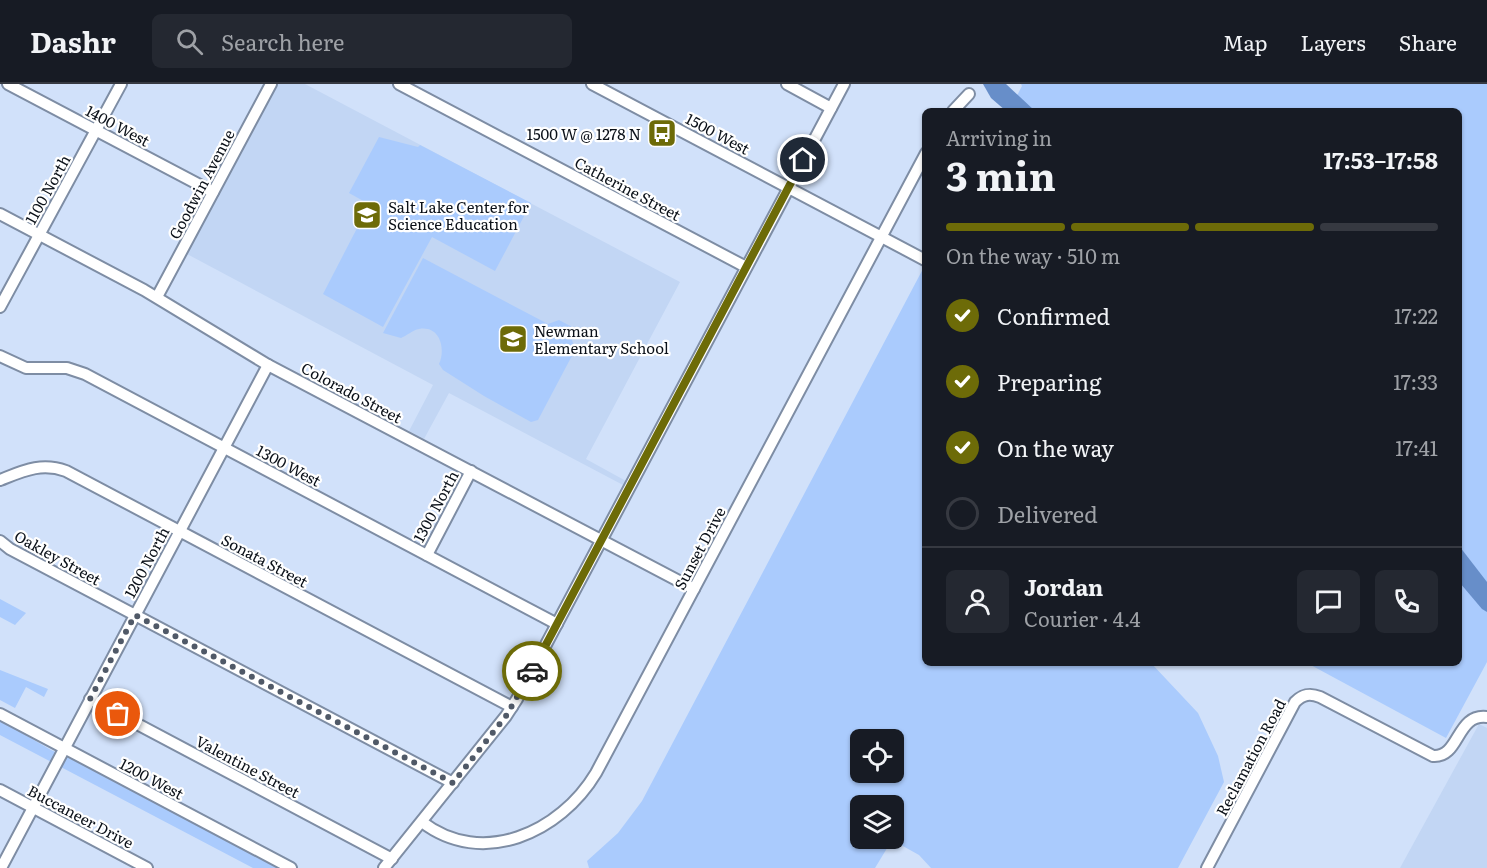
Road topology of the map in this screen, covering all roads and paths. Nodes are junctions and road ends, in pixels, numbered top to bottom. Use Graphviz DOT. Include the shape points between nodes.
graph roads {
  1 [pos="8,84"];
  2 [pos="121,84"];
  3 [pos="399,84"];
  4 [pos="592,84"];
  5 [pos="787,84"];
  6 [pos="844,84"];
  7 [pos="267,85"];
  8 [pos="969,94"];
  9 [pos="831,108"];
  10 [pos="956,108"];
  11 [pos="96,130"];
  12 [pos="922,160"];
  13 [pos="789,188"];
  14 [pos="213,192"];
  15 [pos="0,214"];
  16 [pos="39,235"];
  17 [pos="881,237"];
  18 [pos="922,258"];
  19 [pos="746,267"];
  20 [pos="157,297"];
  21 [pos="0,307"];
  22 [pos="0,356"];
  23 [pos="268,364"];
  24 [pos="224,447"];
  25 [pos="471,471"];
  26 [pos="0,480"];
  27 [pos="179,531"];
  28 [pos="0,541"];
  29 [pos="602,541"];
  30 [pos="427,555"];
  31 [pos="694,589"];
  32 [pos="135,615"];
  33 [pos="557,624"];
  34 [pos="90,699"];
  35 [pos="512,707"];
  36 [pos="0,714"];
  37 [pos="1487,717"];
  38 [pos="63,750"];
  39 [pos="453,783"];
  40 [pos="0,790"];
  41 [pos="33,807"];
  42 [pos="422,822"];
  43 [pos="388,863"];
  44 [pos="1,868"];
  45 [pos="147,868"];
  46 [pos="291,868"];
  47 [pos="1207,868"];
  1 -- 11 [label="street, 1400 West"];
  2 -- 11 [label="street, 1100 North"];
  3 -- 19 [label="street, Catherine Street"];
  4 -- 13 [label="street, 1500 West"];
  5 -- 9 [label="street"];
  6 -- 9 [label="street"];
  7 -- 14 [label="street, Goodwin Avenue"];
  8 -- 10 [label="street"];
  9 -- 13 [label="street"];
  11 -- 14 [label="street, 1400 West"];
  11 -- 16 [label="street, 1100 North"];
  12 -- 17 [label="street, Sunset Drive"];
  13 -- 17 [label="street, 1500 West"];
  13 -- 19 [label="street"];
  14 -- 20 [label="street, Goodwin Avenue"];
  15 -- 16 [label="street, Colorado Street"];
  16 -- 20 [label="street, Colorado Street"];
  16 -- 21 [label="street, 1100 North"];
  17 -- 18 [label="street, 1500 West"];
  17 -- 31 [label="street, Sunset Drive"];
  19 -- 29 [label="street"];
  20 -- 23 [label="street, Colorado Street"];
  22 -- 24 [label="street, 1300 West" via="26,368 67,368 85,374"];
  23 -- 24 [label="street, 1200 North"];
  23 -- 25 [label="street, Colorado Street"];
  24 -- 27 [label="street, 1200 North"];
  24 -- 30 [label="street, 1300 West"];
  25 -- 29 [label="street, Colorado Street"];
  25 -- 30 [label="street, 1300 North"];
  26 -- 27 [label="street, Sonata Street" via="36,467 54,467"];
  27 -- 32 [label="street, 1200 North"];
  27 -- 35 [label="street, Sonata Street"];
  28 -- 32 [label="street, Oakley Street"];
  29 -- 31 [label="street, Colorado Street"];
  29 -- 33 [label="street"];
  30 -- 33 [label="street, 1300 West"];
  31 -- 42 [label="street, Sunset Drive" via="596,773 566,812 523,838 488,845 448,839"];
  32 -- 34 [label="street, 1200 North"];
  32 -- 39 [label="street, Oakley Street"];
  33 -- 35 [label="street"];
  34 -- 38 [label="street, 1200 North"];
  34 -- 43 [label="street, Valentine Street"];
  35 -- 39 [label="street"];
  36 -- 38 [label="street, 1200 West"];
  37 -- 47 [label="street, Reclamation Road" via="1471,719 1449,751 1439,757 1327,700 1314,695 1300,697"];
  38 -- 41 [label="street, 1200 North"];
  38 -- 46 [label="street, 1200 West"];
  39 -- 42 [label="street"];
  40 -- 41 [label="street, Buccaneer Drive"];
  41 -- 44 [label="street, 1200 North"];
  41 -- 45 [label="street, Buccaneer Drive"];
  42 -- 43 [label="street"];
}
